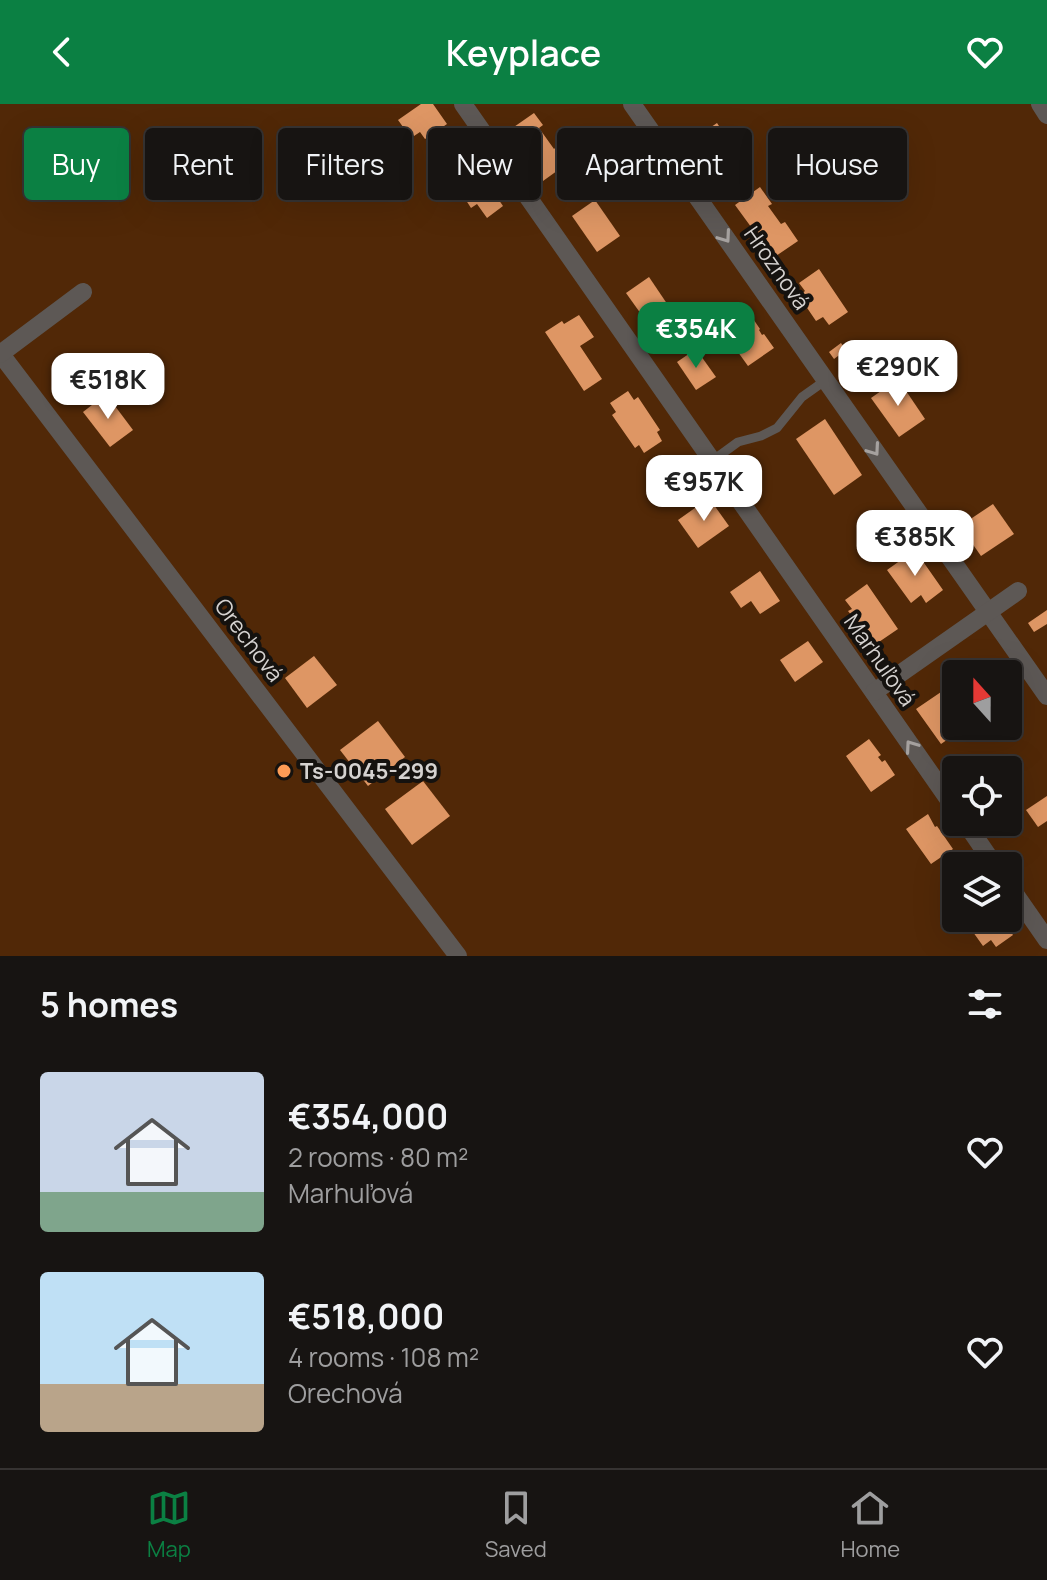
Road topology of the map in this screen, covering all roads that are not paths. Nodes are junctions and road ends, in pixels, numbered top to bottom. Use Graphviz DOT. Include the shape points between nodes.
graph roads {
  1 [pos="463,104"];
  2 [pos="632,104"];
  3 [pos="1040,104"];
  4 [pos="1047,115"];
  5 [pos="83,292"];
  6 [pos="0,354"];
  7 [pos="826,380"];
  8 [pos="712,461"];
  9 [pos="1018,591"];
  10 [pos="988,611"];
  11 [pos="874,692"];
  12 [pos="1047,696"];
  13 [pos="942,790"];
  14 [pos="1022,904"];
  15 [pos="1047,940"];
  16 [pos="458,956"];
  1 -- 8 [label="street, Marhuľová"];
  2 -- 7 [label="street, Hroznová, one-way"];
  3 -- 4 [label="street"];
  5 -- 6 [label="street, Orechová"];
  6 -- 16 [label="street, Orechová"];
  7 -- 8 [label="lane" via="802,397 769,434 738,442"];
  7 -- 10 [label="street, Hroznová, one-way"];
  8 -- 11 [label="street, Marhuľová"];
  9 -- 10 [label="street"];
  10 -- 11 [label="street"];
  10 -- 12 [label="street, Hroznová"];
  13 -- 11 [label="street, Marhuľová, one-way"];
  14 -- 15 [label="street"];
}
